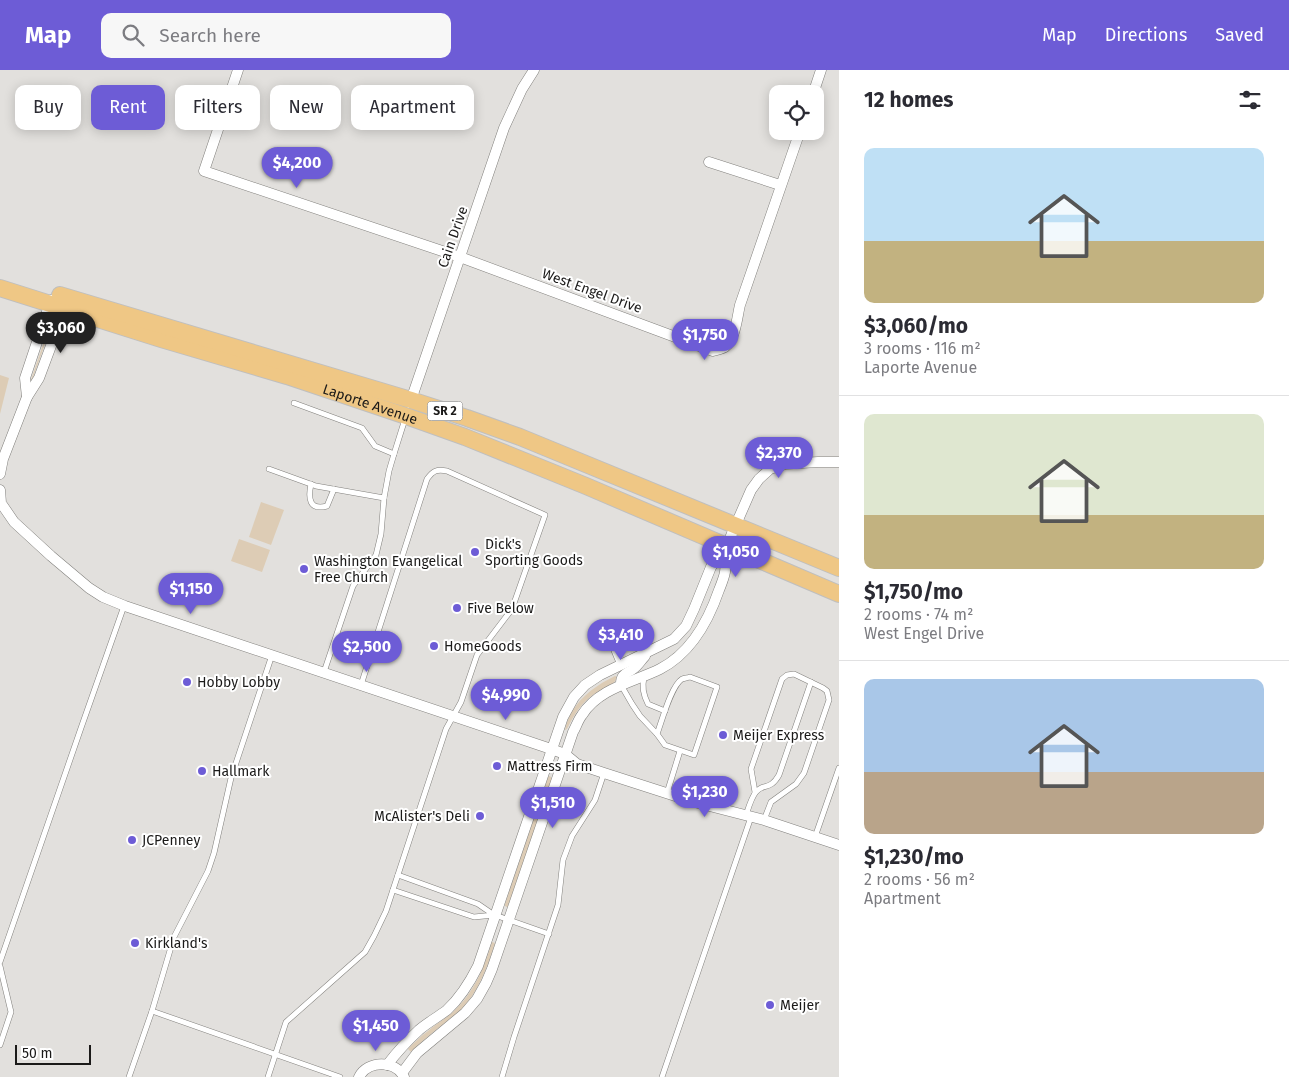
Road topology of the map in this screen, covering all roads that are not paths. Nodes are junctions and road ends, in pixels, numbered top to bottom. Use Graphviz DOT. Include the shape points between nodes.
graph roads {
  1 [pos="238,70"];
  2 [pos="534,70"];
  3 [pos="822,70"];
  4 [pos="816,85"];
  5 [pos="797,140"];
  6 [pos="709,162"];
  7 [pos="780,185"];
  8 [pos="460,257"];
  9 [pos="0,277"];
  10 [pos="0,288"];
  11 [pos="59,300"];
  12 [pos="27,397"];
  13 [pos="411,400"];
  14 [pos="294,403"];
  15 [pos="406,416"];
  16 [pos="394,454"];
  17 [pos="839,462"];
  18 [pos="269,469"];
  19 [pos="0,474"];
  20 [pos="311,484"];
  21 [pos="0,490"];
  22 [pos="334,490"];
  23 [pos="384,498"];
  24 [pos="735,524"];
  25 [pos="727,545"];
  26 [pos="839,568"];
  27 [pos="839,594"];
  28 [pos="124,606"];
  29 [pos="610,641"];
  30 [pos="651,650"];
  31 [pos="272,655"];
  32 [pos="620,665"];
  33 [pos="324,672"];
  34 [pos="644,676"];
  35 [pos="811,682"];
  36 [pos="621,684"];
  37 [pos="361,685"];
  38 [pos="665,711"];
  39 [pos="453,716"];
  40 [pos="658,734"];
  41 [pos="551,749"];
  42 [pos="680,751"];
  43 [pos="565,754"];
  44 [pos="839,768"];
  45 [pos="604,773"];
  46 [pos="755,792"];
  47 [pos="667,793"];
  48 [pos="749,816"];
  49 [pos="764,820"];
  50 [pos="816,837"];
  51 [pos="839,845"];
  52 [pos="398,876"];
  53 [pos="393,890"];
  54 [pos="494,915"];
  55 [pos="509,920"];
  56 [pos="549,934"];
  57 [pos="0,964"];
  58 [pos="152,1012"];
  59 [pos="0,1045"];
  60 [pos="275,1054"];
  61 [pos="387,1065"];
  62 [pos="403,1075"];
  63 [pos="130,1077"];
  64 [pos="268,1077"];
  65 [pos="340,1077"];
  66 [pos="359,1077"];
  67 [pos="502,1077"];
  68 [pos="662,1077"];
  1 -- 8 [label="street, West Engel Drive" via="204,171"];
  2 -- 8 [label="street, Cain Drive" via="504,128"];
  3 -- 4 [label="street"];
  5 -- 7 [label="street, West Engel Drive"];
  6 -- 7 [label="street"];
  7 -- 8 [label="street, West Engel Drive" via="729,342 713,351"];
  8 -- 13 [label="street, Cain Drive"];
  9 -- 11 [label="main road, Laporte Avenue / SR 2"];
  10 -- 11 [label="main road, Laporte Avenue / SR 2"];
  11 -- 12 [label="street" via="39,378"];
  11 -- 12 [label="street" via="25,378"];
  11 -- 13 [label="main road, Laporte Avenue / SR 2"];
  11 -- 15 [label="main road, Laporte Avenue / SR 2" via="161,338"];
  12 -- 19 [label="street"];
  13 -- 15 [label="street, Cain Drive"];
  13 -- 24 [label="main road, Laporte Avenue / SR 2" via="520,437"];
  14 -- 16 [label="lane" via="362,428 375,446"];
  15 -- 16 [label="lane"];
  15 -- 25 [label="main road, Laporte Avenue / SR 2" via="514,456"];
  16 -- 23 [label="lane"];
  17 -- 24 [label="street" via="785,464 770,469 751,490"];
  18 -- 20 [label="lane"];
  20 -- 22 [label="lane"];
  20 -- 22 [label="lane" via="310,501 321,508 327,506"];
  21 -- 28 [label="street" via="1,503 14,522 89,588"];
  22 -- 23 [label="lane"];
  23 -- 33 [label="lane" via="376,554 353,586"];
  24 -- 25 [label="street"];
  24 -- 26 [label="main road, Laporte Avenue / SR 2"];
  25 -- 27 [label="main road, Laporte Avenue / SR 2"];
  25 -- 30 [label="street" via="711,567 686,626 674,639"];
  25 -- 34 [label="street" via="725,572 707,621 681,655"];
  28 -- 31 [label="street"];
  28 -- 57 [label="lane"];
  29 -- 32 [label="lane"];
  30 -- 32 [label="street"];
  30 -- 36 [label="street" via="621,678"];
  31 -- 33 [label="street"];
  31 -- 58 [label="lane" via="231,778 208,871 174,937"];
  32 -- 41 [label="street" via="600,675 574,697"];
  33 -- 37 [label="street"];
  34 -- 36 [label="street"];
  34 -- 38 [label="lane" via="643,694 648,704"];
  35 -- 46 [label="lane" via="776,781"];
  35 -- 46 [label="lane" via="794,674 782,679 751,769"];
  35 -- 49 [label="lane" via="827,691 826,709 804,773 796,784 771,802"];
  36 -- 40 [label="lane" via="640,716"];
  36 -- 43 [label="street" via="602,695 582,714"];
  37 -- 39 [label="street"];
  37 -- 39 [label="lane" via="427,479 438,469 447,471 545,515 512,609 477,655"];
  38 -- 40 [label="lane"];
  38 -- 42 [label="lane" via="682,679 690,677 717,687 694,755"];
  39 -- 41 [label="street"];
  39 -- 52 [label="lane"];
  40 -- 42 [label="lane" via="665,745"];
  41 -- 43 [label="street"];
  41 -- 54 [label="street"];
  42 -- 47 [label="lane"];
  43 -- 45 [label="street" via="577,764"];
  43 -- 55 [label="street"];
  44 -- 50 [label="lane"];
  45 -- 47 [label="street"];
  45 -- 56 [label="lane" via="595,800 572,836 563,860 558,905"];
  46 -- 48 [label="lane"];
  47 -- 48 [label="street"];
  48 -- 49 [label="street"];
  48 -- 68 [label="lane"];
  49 -- 50 [label="street"];
  50 -- 51 [label="street"];
  52 -- 53 [label="lane"];
  52 -- 54 [label="lane" via="478,904"];
  53 -- 54 [label="lane" via="474,917"];
  53 -- 60 [label="lane" via="386,911 364,952 286,1022"];
  54 -- 55 [label="lane"];
  54 -- 61 [label="street" via="478,966 464,992 420,1029"];
  55 -- 56 [label="lane"];
  55 -- 62 [label="street" via="492,969 477,999 466,1013 417,1053"];
  56 -- 67 [label="lane"];
  57 -- 59 [label="lane" via="11,1012"];
  58 -- 60 [label="lane"];
  58 -- 63 [label="lane"];
  60 -- 64 [label="lane"];
  60 -- 65 [label="lane"];
  61 -- 62 [label="street"];
  61 -- 66 [label="street" via="368,1067"];
}
